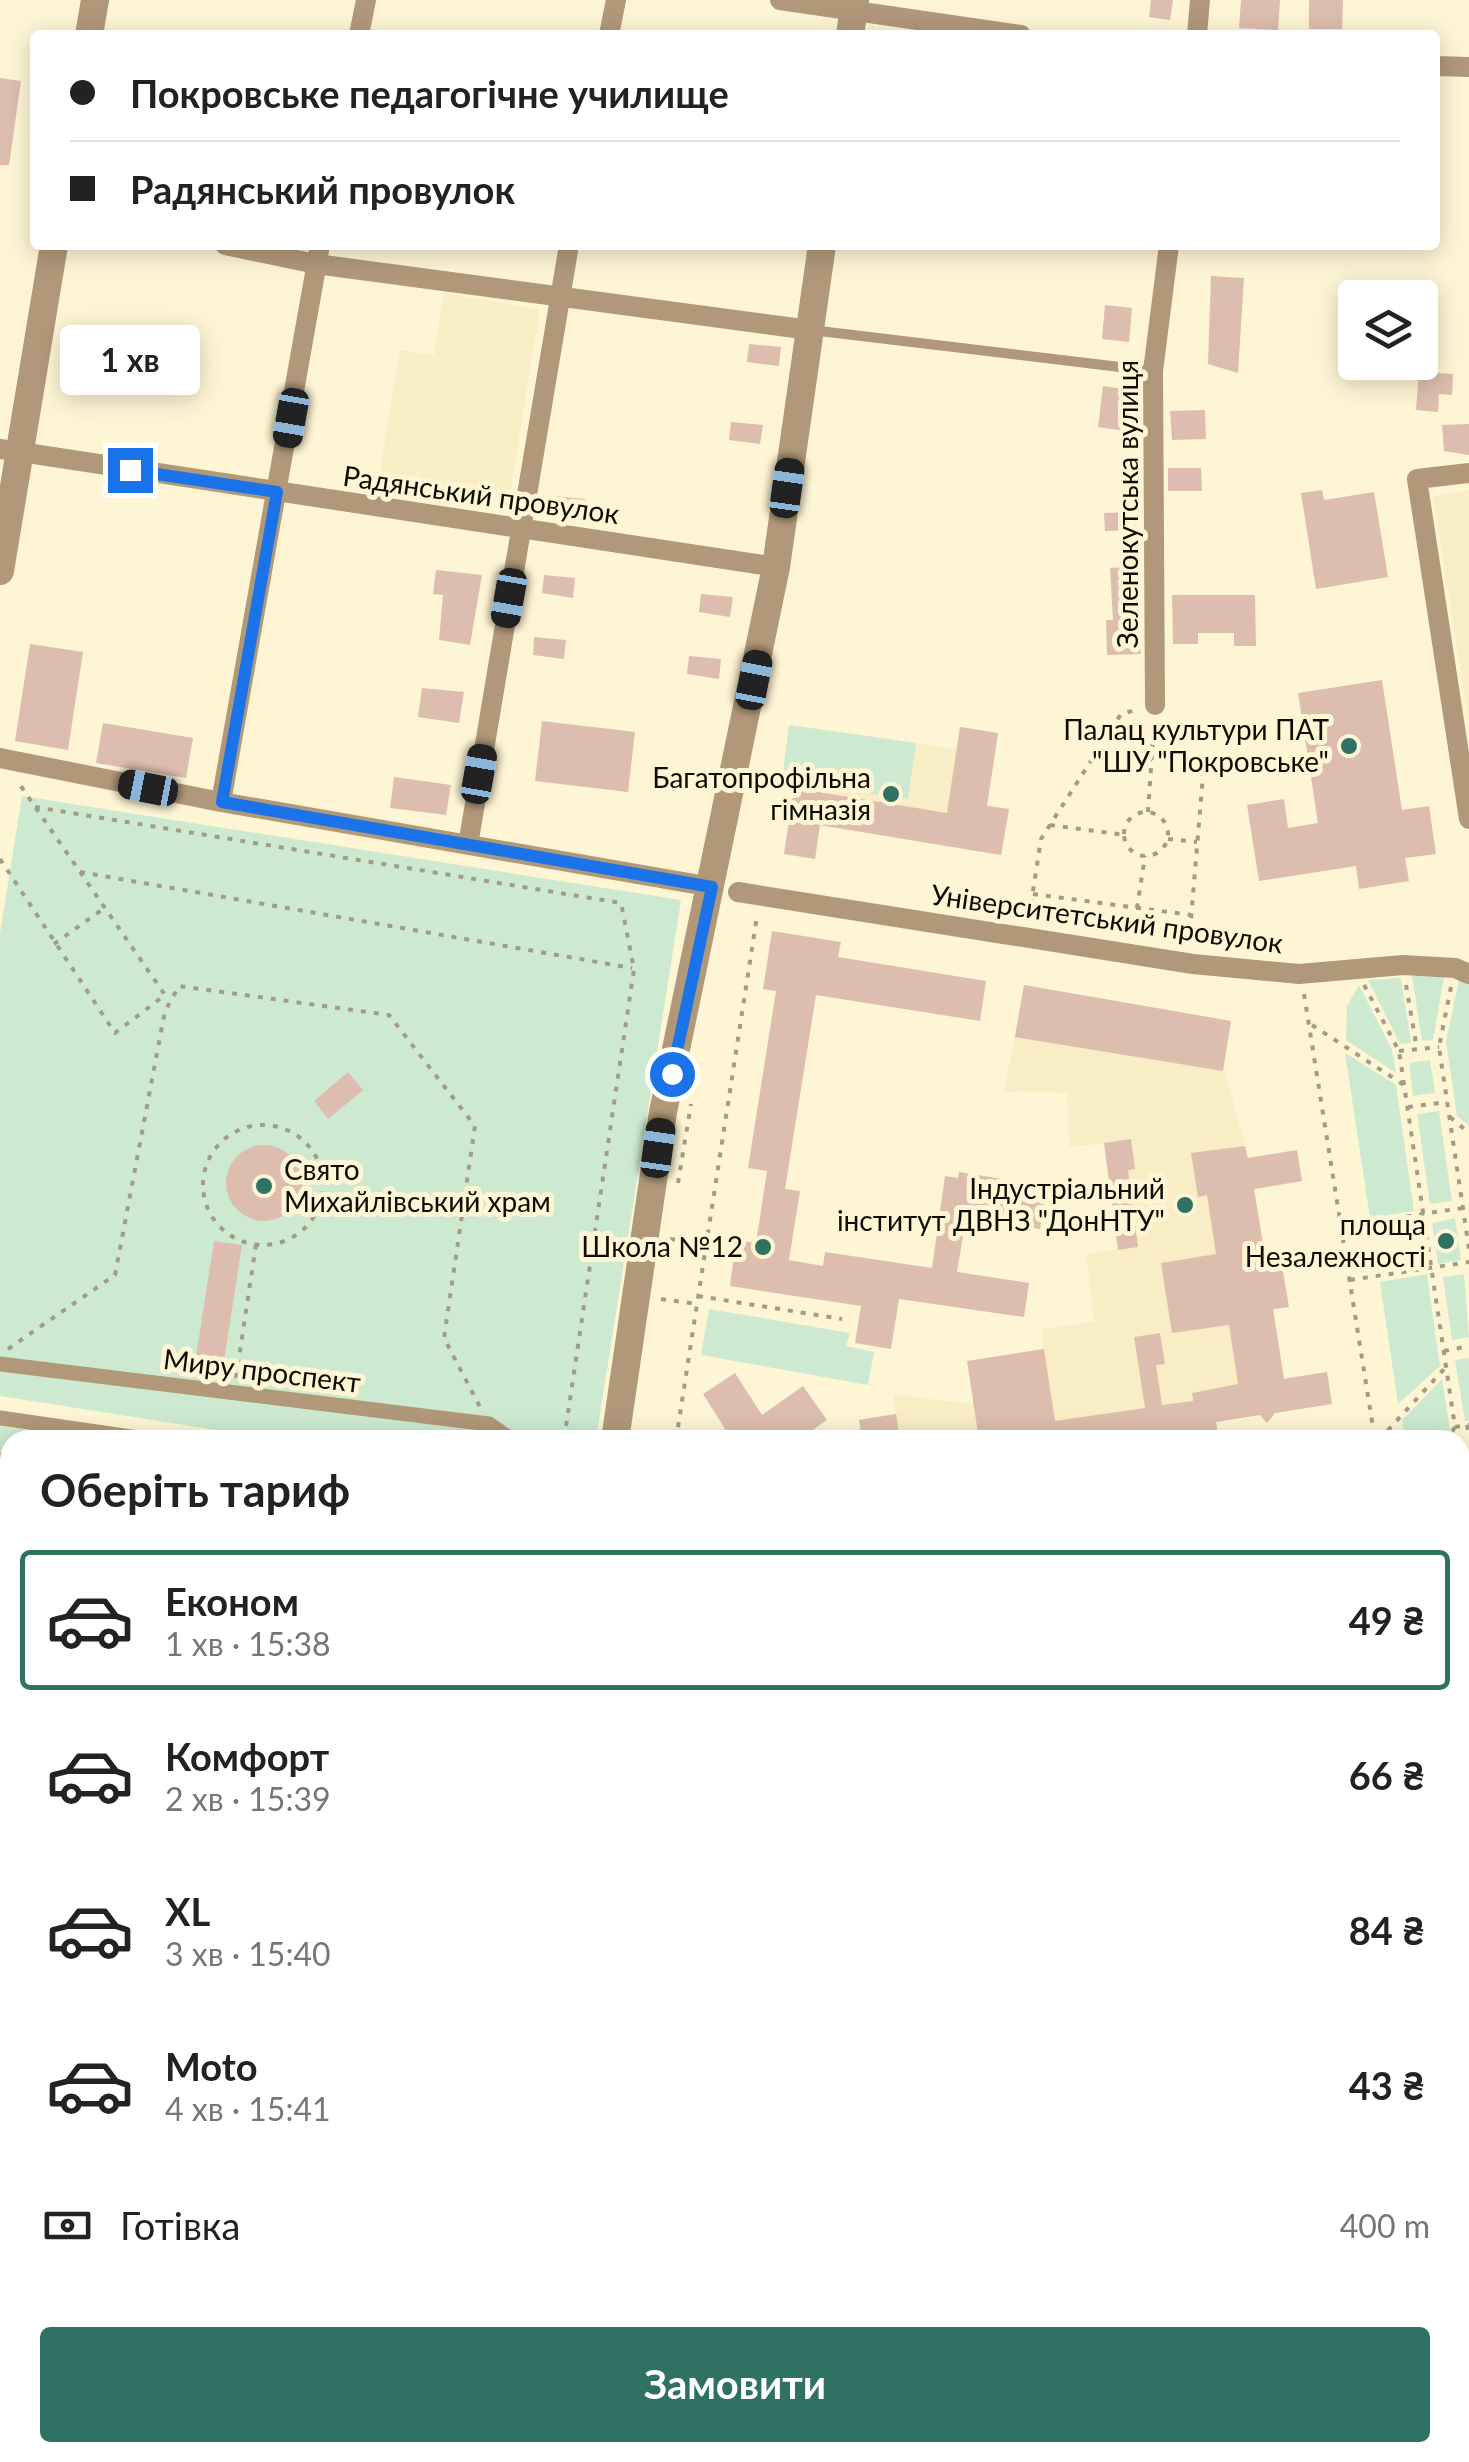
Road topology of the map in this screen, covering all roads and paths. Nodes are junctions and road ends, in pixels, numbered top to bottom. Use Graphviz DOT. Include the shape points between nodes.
graph roads {
  1 [pos="95,0"];
  2 [pos="366,0"];
  3 [pos="616,0"];
  4 [pos="780,0"];
  5 [pos="1200,0"];
  6 [pos="853,16"];
  7 [pos="90,30"];
  8 [pos="360,30"];
  9 [pos="610,30"];
  10 [pos="978,30"];
  11 [pos="1197,30"];
  12 [pos="1440,66"];
  13 [pos="1469,67"];
  14 [pos="53,250"];
  15 [pos="277,250"];
  16 [pos="568,250"];
  17 [pos="821,250"];
  18 [pos="1169,250"];
  19 [pos="318,254"];
  20 [pos="560,294"];
  21 [pos="810,330"];
  22 [pos="1152,370"];
  23 [pos="10,451"];
  24 [pos="1469,473"];
  25 [pos="277,492"];
  26 [pos="520,527"];
  27 [pos="776,567"];
  28 [pos="0,570"];
  29 [pos="1156,705"];
  30 [pos="1094,756"];
  31 [pos="1465,757"];
  32 [pos="0,758"];
  33 [pos="1152,759"];
  34 [pos="222,802"];
  35 [pos="35,807"];
  36 [pos="1148,812"];
  37 [pos="1469,819"];
  38 [pos="1050,825"];
  39 [pos="1124,835"];
  40 [pos="1168,839"];
  41 [pos="1197,842"];
  42 [pos="468,845"];
  43 [pos="1145,856"];
  44 [pos="0,858"];
  45 [pos="80,872"];
  46 [pos="725,889"];
  47 [pos="1032,894"];
  48 [pos="760,895"];
  49 [pos="104,908"];
  50 [pos="1137,910"];
  51 [pos="1191,916"];
  52 [pos="1026,936"];
  53 [pos="54,944"];
  54 [pos="1130,954"];
  55 [pos="1187,963"];
  56 [pos="1403,965"];
  57 [pos="634,968"];
  58 [pos="1356,971"];
  59 [pos="1462,971"];
  60 [pos="1300,974"];
  61 [pos="1310,1023"];
  62 [pos="1438,1046"];
  63 [pos="1417,1049"];
  64 [pos="1399,1052"];
  65 [pos="1404,1085"];
  66 [pos="1447,1102"];
  67 [pos="691,1103"];
  68 [pos="1408,1107"];
  69 [pos="1449,1116"];
  70 [pos="1469,1133"];
  71 [pos="676,1200"];
  72 [pos="1466,1207"];
  73 [pos="1424,1214"];
  74 [pos="1342,1226"];
  75 [pos="256,1244"];
  76 [pos="706,1244"];
  77 [pos="1469,1248"];
  78 [pos="667,1254"];
  79 [pos="1469,1262"];
  80 [pos="1432,1268"];
  81 [pos="1350,1280"];
  82 [pos="663,1284"];
  83 [pos="698,1296"];
  84 [pos="660,1299"];
  85 [pos="697,1304"];
  86 [pos="658,1316"];
  87 [pos="842,1319"];
  88 [pos="1469,1346"];
  89 [pos="1444,1351"];
  90 [pos="0,1354"];
  91 [pos="0,1364"];
  92 [pos="1446,1367"];
  93 [pos="234,1393"];
  94 [pos="0,1418"];
  95 [pos="489,1424"];
  96 [pos="1468,1425"];
  97 [pos="1455,1428"];
  98 [pos="83,1430"];
  99 [pos="498,1430"];
  100 [pos="565,1430"];
  101 [pos="617,1430"];
  102 [pos="678,1430"];
  103 [pos="1375,1430"];
  104 [pos="1386,1430"];
  1 -- 7 [label="street"];
  2 -- 8 [label="street"];
  3 -- 9 [label="street"];
  4 -- 6 [label="street"];
  5 -- 11 [label="street"];
  6 -- 10 [label="street"];
  12 -- 13 [label="street"];
  14 -- 23 [label="street"];
  15 -- 19 [label="street"];
  16 -- 20 [label="street"];
  17 -- 21 [label="street"];
  18 -- 22 [label="street, Зеленокутська вулиця"];
  19 -- 20 [label="street"];
  19 -- 25 [label="street"];
  20 -- 21 [label="street"];
  20 -- 26 [label="street"];
  21 -- 22 [label="lane"];
  21 -- 27 [label="street"];
  22 -- 29 [label="street, Зеленокутська вулиця"];
  23 -- 25 [label="street, Радянський провулок"];
  23 -- 28 [label="street"];
  24 -- 31 [label="street" via="1417,479"];
  25 -- 26 [label="street, Радянський провулок"];
  25 -- 34 [label="street"];
  26 -- 27 [label="street, Радянський провулок"];
  26 -- 42 [label="street"];
  27 -- 46 [label="street"];
  29 -- 30 [label="path" via="1121,714"];
  29 -- 33 [label="path"];
  30 -- 33 [label="path"];
  30 -- 38 [label="path"];
  31 -- 37 [label="street"];
  32 -- 34 [label="street, Університетський провулок"];
  32 -- 35 [label="path"];
  33 -- 36 [label="path"];
  33 -- 41 [label="path" via="1204,763"];
  34 -- 42 [label="street, Університетський провулок"];
  35 -- 45 [label="path"];
  35 -- 57 [label="path" via="622,903"];
  36 -- 39 [label="path" via="1128,821"];
  36 -- 40 [label="path" via="1164,821"];
  38 -- 39 [label="path"];
  38 -- 47 [label="path" via="1041,839"];
  39 -- 43 [label="path"];
  40 -- 41 [label="path"];
  40 -- 43 [label="path"];
  41 -- 51 [label="path"];
  42 -- 46 [label="street, Університетський провулок"];
  43 -- 50 [label="path"];
  44 -- 53 [label="path"];
  45 -- 49 [label="path"];
  45 -- 57 [label="path"];
  46 -- 48 [label="street, Університетський провулок"];
  46 -- 101 [label="street" via="664,1112"];
  47 -- 50 [label="path"];
  47 -- 52 [label="path"];
  48 -- 52 [label="street, Університетський провулок"];
  48 -- 76 [label="path"];
  49 -- 53 [label="path"];
  49 -- 53 [label="path" via="165,995 114,1033"];
  50 -- 51 [label="path"];
  50 -- 54 [label="path"];
  51 -- 55 [label="path"];
  52 -- 54 [label="street, Університетський провулок"];
  54 -- 55 [label="street, Університетський провулок"];
  55 -- 60 [label="street, Університетський провулок"];
  56 -- 58 [label="street, Університетський провулок"];
  56 -- 59 [label="street, Університетський провулок"];
  56 -- 63 [label="path"];
  57 -- 100 [label="path"];
  58 -- 60 [label="street, Університетський провулок"];
  58 -- 64 [label="path"];
  59 -- 62 [label="path"];
  60 -- 61 [label="path"];
  61 -- 65 [label="path"];
  61 -- 74 [label="path"];
  62 -- 63 [label="path"];
  62 -- 66 [label="path"];
  63 -- 64 [label="path"];
  64 -- 65 [label="path"];
  65 -- 68 [label="path"];
  66 -- 68 [label="path"];
  66 -- 69 [label="path"];
  67 -- 71 [label="path"];
  68 -- 73 [label="path"];
  69 -- 70 [label="path"];
  69 -- 72 [label="path"];
  72 -- 73 [label="path"];
  72 -- 77 [label="path"];
  73 -- 74 [label="path"];
  73 -- 80 [label="path"];
  74 -- 81 [label="path"];
  75 -- 75 [label="path" via="226,1232 214,1219 206,1204 205,1170 222,1141 270,1125 304,1140 316,1156 322,1196 302,1231 284,1242"];
  75 -- 93 [label="path"];
  76 -- 78 [label="path" via="670,1240"];
  76 -- 83 [label="path"];
  79 -- 80 [label="path"];
  80 -- 81 [label="path"];
  80 -- 89 [label="path"];
  81 -- 103 [label="path"];
  82 -- 84 [label="path"];
  83 -- 85 [label="path"];
  83 -- 87 [label="path"];
  84 -- 85 [label="path"];
  84 -- 86 [label="path"];
  85 -- 102 [label="path"];
  88 -- 89 [label="path"];
  89 -- 92 [label="path"];
  90 -- 95 [label="path" via="114,1275 165,1011 179,986 370,1013 389,1016 475,1126 444,1338"];
  91 -- 93 [label="street, Миру проспект"];
  92 -- 97 [label="path"];
  92 -- 104 [label="path"];
  93 -- 95 [label="street, Миру проспект"];
  94 -- 98 [label="street"];
  95 -- 99 [label="street, Миру проспект"];
  96 -- 97 [label="path"];
}
